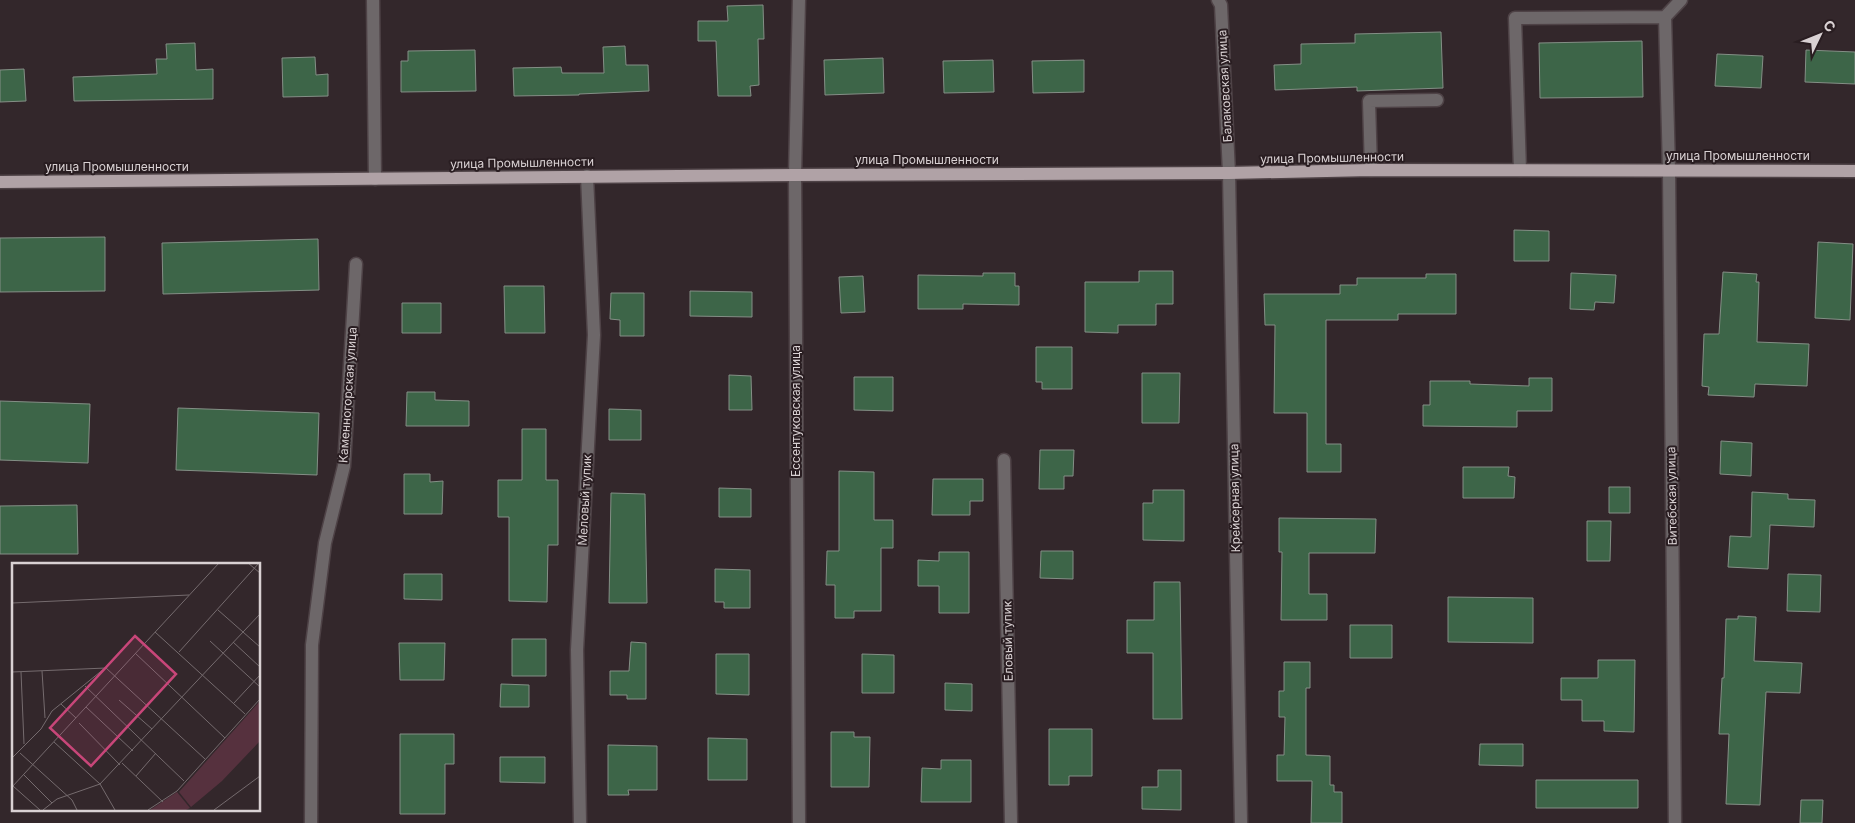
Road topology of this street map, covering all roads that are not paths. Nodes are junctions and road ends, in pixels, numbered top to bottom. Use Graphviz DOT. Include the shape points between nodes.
graph roads {
  1 [pos="373,0"];
  2 [pos="799,0"];
  3 [pos="1681,0"];
  4 [pos="1222,2"];
  5 [pos="1665,17"];
  6 [pos="1437,100"];
  7 [pos="1371,170"];
  8 [pos="1520,170"];
  9 [pos="1668,170"];
  10 [pos="1855,171"];
  11 [pos="1229,173"];
  12 [pos="795,175"];
  13 [pos="587,176"];
  14 [pos="375,179"];
  15 [pos="0,182"];
  16 [pos="356,264"];
  17 [pos="1004,460"];
  18 [pos="311,823"];
  19 [pos="580,823"];
  20 [pos="799,823"];
  21 [pos="1011,823"];
  22 [pos="1241,823"];
  23 [pos="1675,823"];
  1 -- 14 [label="street"];
  2 -- 12 [label="street, Ессентуковская улица"];
  3 -- 5 [label="street"];
  4 -- 11 [label="street, Балаковская улица"];
  5 -- 8 [label="street" via="1515,18"];
  5 -- 9 [label="street, Витебская улица"];
  6 -- 7 [label="street" via="1369,101"];
  7 -- 8 [label="main road, улица Промышленности"];
  7 -- 11 [label="main road, улица Промышленности"];
  8 -- 9 [label="main road, улица Промышленности"];
  9 -- 10 [label="main road, улица Промышленности"];
  9 -- 23 [label="street, Витебская улица"];
  11 -- 12 [label="main road, улица Промышленности"];
  11 -- 22 [label="street, Крейсерная улица"];
  12 -- 13 [label="main road, улица Промышленности"];
  12 -- 20 [label="street, Ессентуковская улица"];
  13 -- 14 [label="main road, улица Промышленности"];
  13 -- 19 [label="street, Меловый тупик" via="594,335 576,650"];
  14 -- 15 [label="main road, улица Промышленности"];
  16 -- 18 [label="street, Каменногорская улица" via="344,466 325,543 312,646"];
  17 -- 21 [label="street, Еловый тупик"];
}
